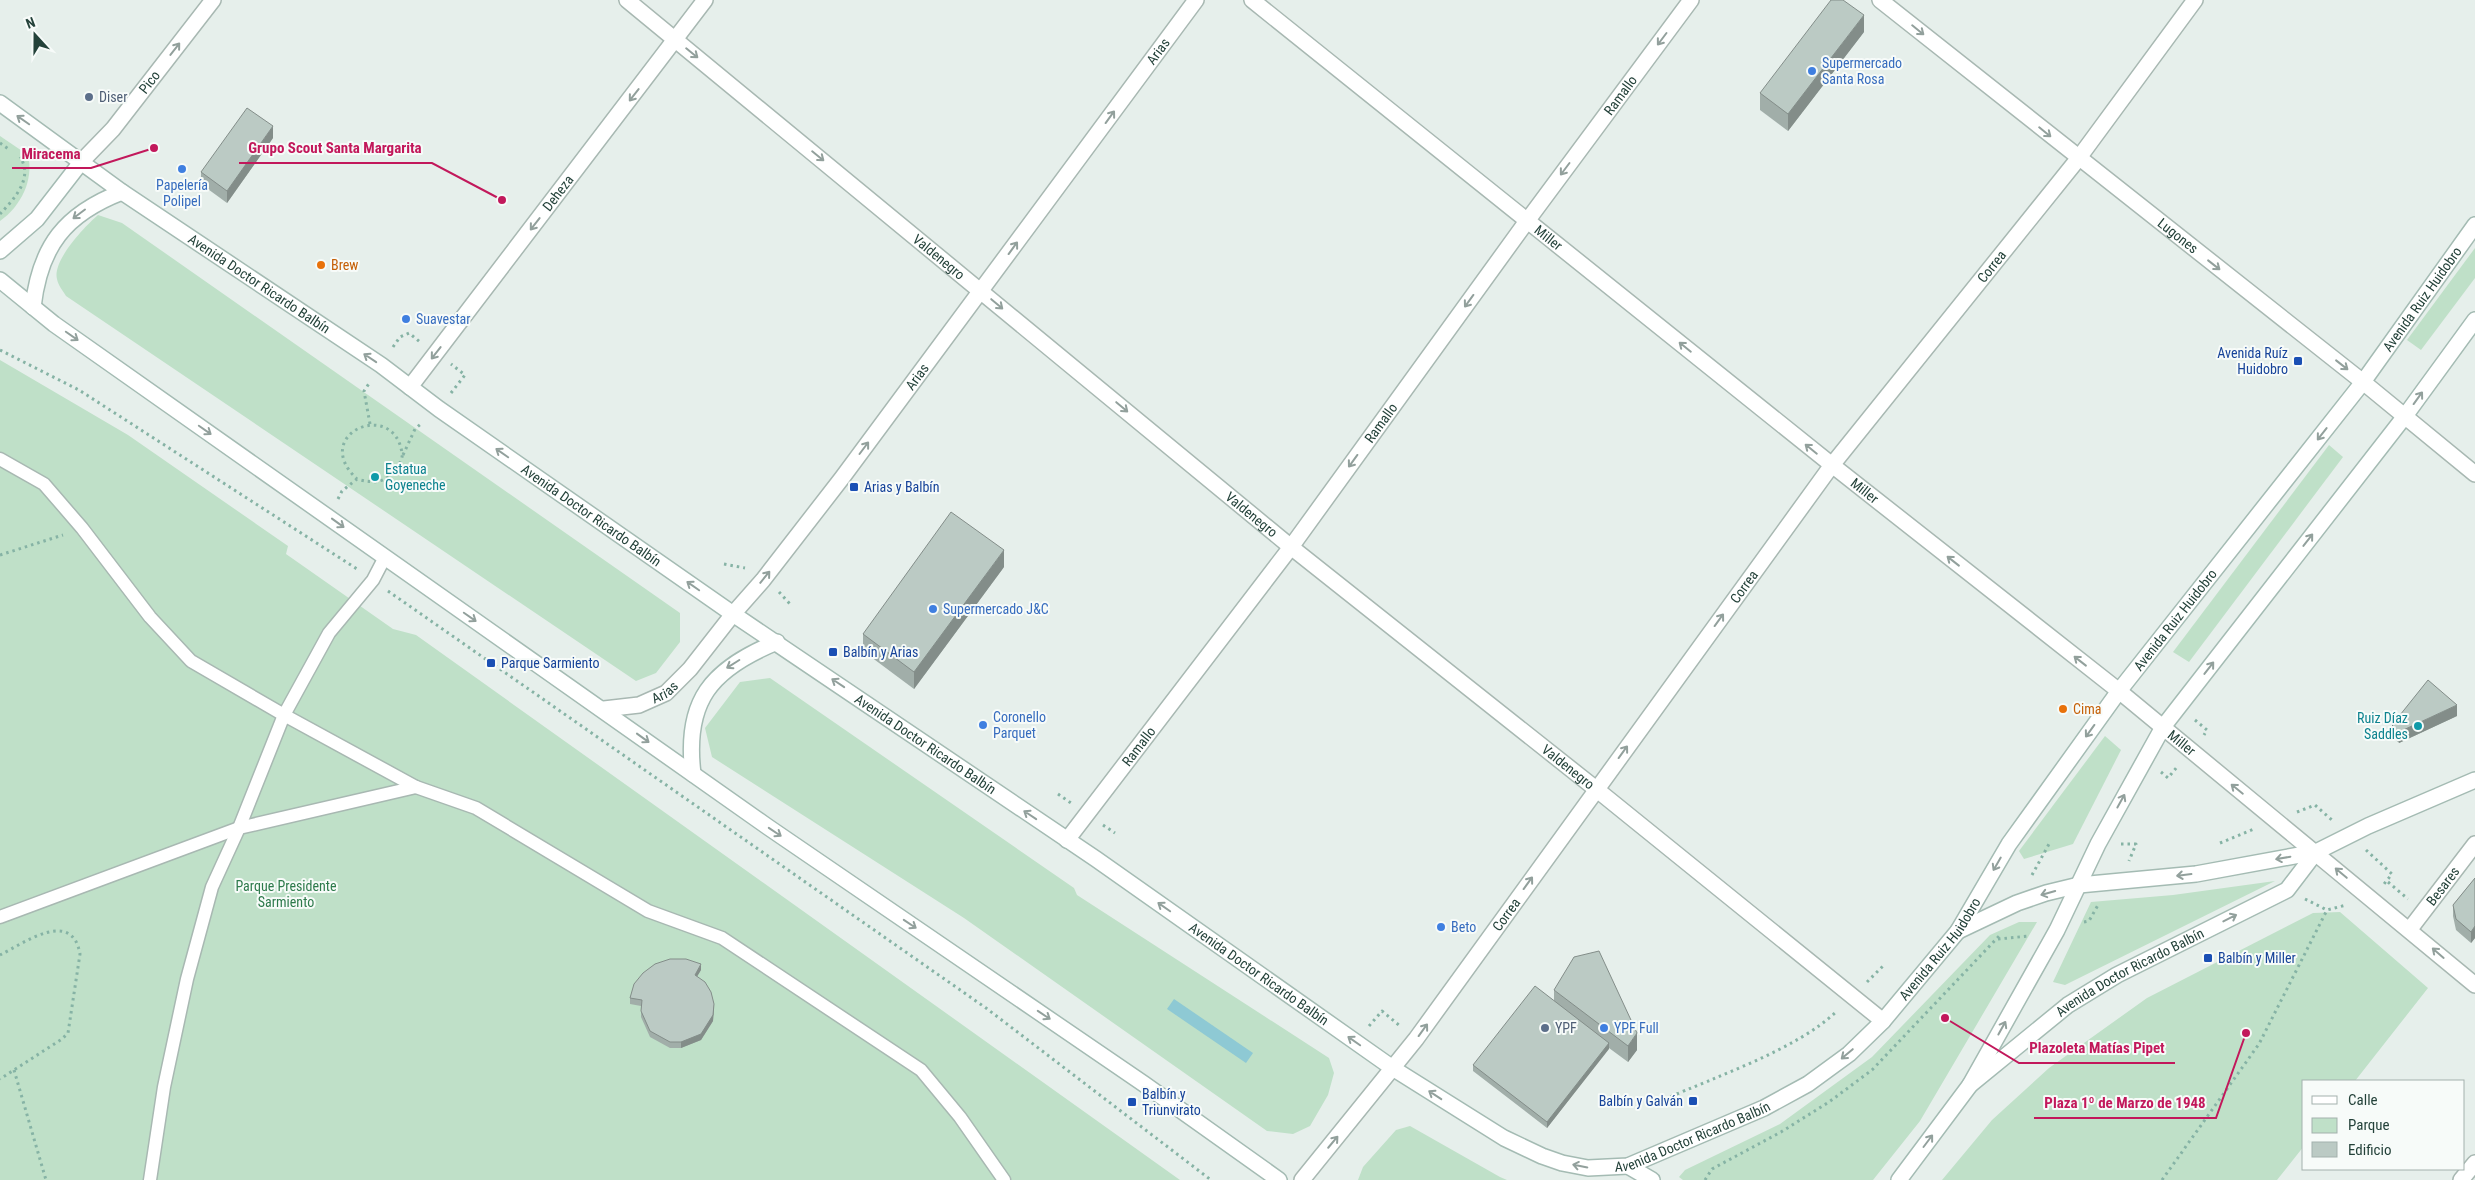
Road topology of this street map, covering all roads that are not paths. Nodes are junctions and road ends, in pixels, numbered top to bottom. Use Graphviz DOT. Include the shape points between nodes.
graph roads {
  1 [pos="213,0"];
  2 [pos="627,0"];
  3 [pos="706,0"];
  4 [pos="1196,0"];
  5 [pos="1252,0"];
  6 [pos="1691,0"];
  7 [pos="1880,0"];
  8 [pos="2195,0"];
  9 [pos="677,40"];
  10 [pos="0,103"];
  11 [pos="2078,159"];
  12 [pos="82,161"];
  13 [pos="122,192"];
  14 [pos="1527,221"];
  15 [pos="2475,225"];
  16 [pos="0,251"];
  17 [pos="0,280"];
  18 [pos="981,290"];
  19 [pos="33,307"];
  20 [pos="2475,320"];
  21 [pos="2363,382"];
  22 [pos="410,387"];
  23 [pos="2405,416"];
  24 [pos="0,458"];
  25 [pos="1832,466"];
  26 [pos="2475,474"];
  27 [pos="1291,547"];
  28 [pos="385,557"];
  29 [pos="733,614"];
  30 [pos="777,642"];
  31 [pos="2118,691"];
  32 [pos="604,709"];
  33 [pos="284,715"];
  34 [pos="2162,727"];
  35 [pos="693,774"];
  36 [pos="2475,780"];
  37 [pos="416,787"];
  38 [pos="1596,788"];
  39 [pos="239,828"];
  40 [pos="1067,840"];
  41 [pos="2475,844"];
  42 [pos="2316,852"];
  43 [pos="2079,885"];
  44 [pos="0,917"];
  45 [pos="2410,929"];
  46 [pos="1958,931"];
  47 [pos="2475,985"];
  48 [pos="1882,1021"];
  49 [pos="1394,1069"];
  50 [pos="1970,1085"];
  51 [pos="2475,1163"];
  52 [pos="1626,1173"];
  53 [pos="150,1180"];
  54 [pos="1004,1180"];
  55 [pos="1279,1180"];
  56 [pos="1302,1180"];
  57 [pos="1652,1180"];
  58 [pos="1899,1180"];
  59 [pos="2461,1180"];
  12 -- 1 [label="street, Pico, one-way" via="113,129"];
  2 -- 9 [label="street, Valdenegro"];
  3 -- 9 [label="street, Deheza"];
  18 -- 4 [label="street, Arias, one-way"];
  5 -- 14 [label="street, Miller"];
  6 -- 14 [label="street, Ramallo, one-way"];
  7 -- 11 [label="street, Lugones, one-way"];
  8 -- 11 [label="street, Correa"];
  9 -- 18 [label="street, Valdenegro, one-way"];
  9 -- 22 [label="street, Deheza, one-way"];
  12 -- 10 [label="street, Avenida Doctor Ricardo Balbín, one-way"];
  11 -- 21 [label="street, Lugones, one-way"];
  11 -- 25 [label="street, Correa"];
  12 -- 13 [label="street, Avenida Doctor Ricardo Balbín"];
  12 -- 16 [label="street, Pico" via="37,219"];
  13 -- 19 [label="street, one-way" via="76,215 58,234 44,256 36,281"];
  22 -- 13 [label="street, Avenida Doctor Ricardo Balbín, one-way"];
  25 -- 14 [label="street, Miller, one-way"];
  14 -- 27 [label="street, Ramallo, one-way"];
  15 -- 21 [label="street, Avenida Ruiz Huidobro"];
  17 -- 19 [label="street"];
  18 -- 27 [label="street, Valdenegro, one-way"];
  29 -- 18 [label="street, Arias, one-way" via="842,478"];
  19 -- 28 [label="street, one-way"];
  23 -- 20 [label="street, one-way"];
  21 -- 23 [label="street, Lugones"];
  21 -- 31 [label="street, Avenida Ruiz Huidobro, one-way"];
  29 -- 22 [label="street, Avenida Doctor Ricardo Balbín, one-way"];
  23 -- 26 [label="street, Lugones"];
  34 -- 23 [label="street, one-way"];
  24 -- 33 [label="lane" via="44,484 150,617 191,660"];
  31 -- 25 [label="street, Miller, one-way"];
  38 -- 25 [label="street, Correa, one-way"];
  27 -- 38 [label="street, Valdenegro"];
  27 -- 40 [label="street, Ramallo"];
  28 -- 32 [label="street, one-way"];
  28 -- 33 [label="lane" via="373,580 329,633"];
  29 -- 30 [label="street, Avenida Doctor Ricardo Balbín"];
  29 -- 32 [label="street, Arias" via="690,669 666,693 638,706"];
  30 -- 35 [label="street, one-way" via="727,668 707,690 694,716 690,745"];
  40 -- 30 [label="street, Avenida Doctor Ricardo Balbín, one-way"];
  31 -- 34 [label="street, Miller"];
  31 -- 46 [label="street, Avenida Ruiz Huidobro, one-way" via="2009,844"];
  32 -- 35 [label="street, one-way"];
  33 -- 37 [label="lane"];
  33 -- 39 [label="lane"];
  42 -- 34 [label="street, Miller, one-way"];
  43 -- 34 [label="street, one-way"];
  35 -- 55 [label="street, one-way"];
  36 -- 42 [label="street, Avenida Doctor Ricardo Balbín"];
  37 -- 39 [label="lane"];
  37 -- 54 [label="lane" via="476,808 648,911 722,938 922,1070 960,1116"];
  38 -- 48 [label="street, Valdenegro"];
  49 -- 38 [label="street, Correa, one-way"];
  39 -- 44 [label="lane"];
  39 -- 53 [label="lane" via="212,887 187,979 164,1087"];
  49 -- 40 [label="street, Avenida Doctor Ricardo Balbín, one-way"];
  41 -- 45 [label="street, Besares"];
  42 -- 43 [label="street, Avenida Doctor Ricardo Balbín, one-way" via="2196,874"];
  45 -- 42 [label="street, Miller, one-way"];
  50 -- 42 [label="street, Avenida Doctor Ricardo Balbín, one-way" via="2068,1005 2109,980 2287,890"];
  43 -- 46 [label="street, Avenida Doctor Ricardo Balbín, one-way" via="2017,903"];
  50 -- 43 [label="street, one-way"];
  47 -- 45 [label="street, Miller, one-way"];
  46 -- 48 [label="street, Avenida Ruiz Huidobro"];
  48 -- 52 [label="street, Avenida Doctor Ricardo Balbín, one-way" via="1849,1054 1808,1084"];
  52 -- 49 [label="street, Avenida Doctor Ricardo Balbín, one-way" via="1588,1168 1542,1156 1474,1121"];
  56 -- 49 [label="street, Correa, one-way"];
  58 -- 50 [label="street, Avenida Doctor Ricardo Balbín, one-way"];
  51 -- 59 [label="street"];
  52 -- 57 [label="street"];
}
